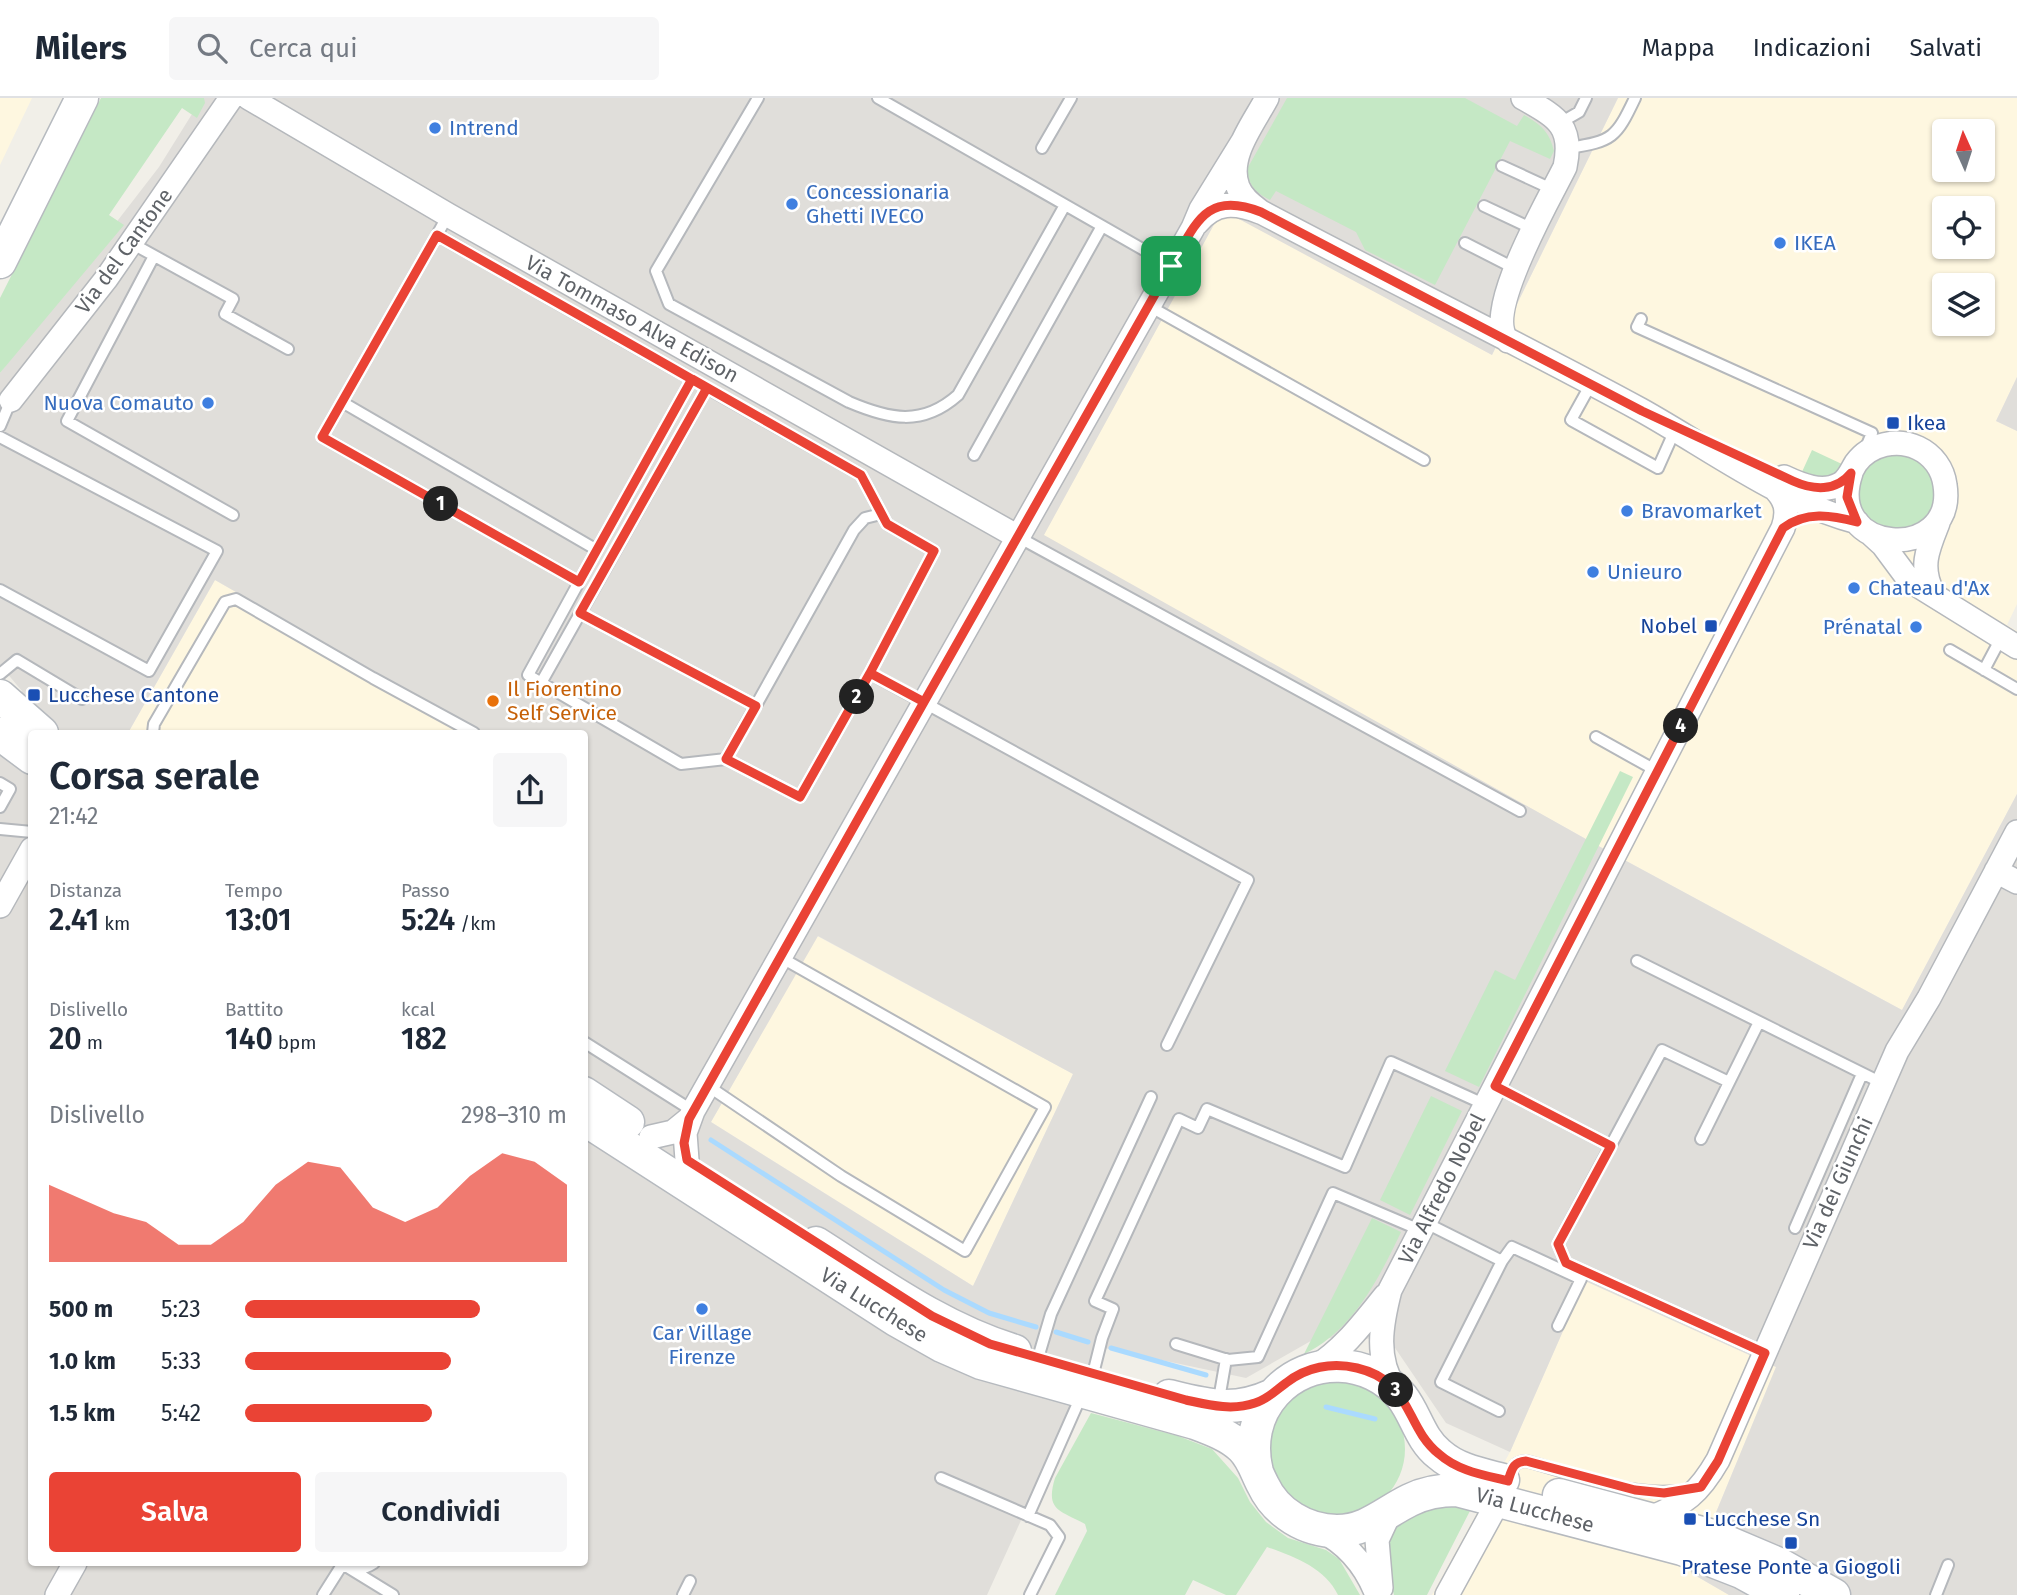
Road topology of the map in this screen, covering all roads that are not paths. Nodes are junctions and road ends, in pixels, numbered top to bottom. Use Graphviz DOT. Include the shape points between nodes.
graph roads {
  1 [pos="62,98"];
  2 [pos="82,98"];
  3 [pos="232,98"];
  4 [pos="249,98"];
  5 [pos="758,98"];
  6 [pos="878,98"];
  7 [pos="1071,98"];
  8 [pos="1268,98"];
  9 [pos="1523,98"];
  10 [pos="1586,98"];
  11 [pos="1635,98"];
  12 [pos="1560,122"];
  13 [pos="1243,141"];
  14 [pos="1042,148"];
  15 [pos="1569,148"];
  16 [pos="1502,166"];
  17 [pos="1554,190"];
  18 [pos="1065,205"];
  19 [pos="1484,205"];
  20 [pos="1261,212"];
  21 [pos="0,220"];
  22 [pos="442,225"];
  23 [pos="1102,226"];
  24 [pos="1193,228"];
  25 [pos="1535,230"];
  26 [pos="131,243"];
  27 [pos="1465,243"];
  28 [pos="154,256"];
  29 [pos="0,262"];
  30 [pos="1171,266"];
  31 [pos="1512,278"];
  32 [pos="1149,306"];
  33 [pos="1447,309"];
  34 [pos="1641,319"];
  35 [pos="1508,341"];
  36 [pos="288,349"];
  37 [pos="692,379"];
  38 [pos="1591,384"];
  39 [pos="707,388"];
  40 [pos="11,400"];
  41 [pos="342,402"];
  42 [pos="1642,411"];
  43 [pos="0,426"];
  44 [pos="1675,430"];
  45 [pos="0,437"];
  46 [pos="974,455"];
  47 [pos="1424,460"];
  48 [pos="1857,464"];
  49 [pos="1772,486"];
  50 [pos="1942,510"];
  51 [pos="881,514"];
  52 [pos="233,515"];
  53 [pos="1833,515"];
  54 [pos="1783,528"];
  55 [pos="1864,528"];
  56 [pos="1018,537"];
  57 [pos="597,550"];
  58 [pos="579,582"];
  59 [pos="0,590"];
  60 [pos="1933,593"];
  61 [pos="580,613"];
  62 [pos="2009,643"];
  63 [pos="1950,650"];
  64 [pos="1984,670"];
  65 [pos="870,673"];
  66 [pos="0,674"];
  67 [pos="541,683"];
  68 [pos="2017,689"];
  69 [pos="0,696"];
  70 [pos="82,699"];
  71 [pos="924,702"];
  72 [pos="756,706"];
  73 [pos="39,730"];
  74 [pos="153,730"];
  75 [pos="468,730"];
  76 [pos="1596,737"];
  77 [pos="726,759"];
  78 [pos="1657,771"];
  79 [pos="0,783"];
  80 [pos="0,807"];
  81 [pos="1520,811"];
  82 [pos="0,829"];
  83 [pos="2017,831"];
  84 [pos="28,832"];
  85 [pos="28,856"];
  86 [pos="1996,871"];
  87 [pos="2017,882"];
  88 [pos="0,906"];
  89 [pos="780,957"];
  90 [pos="1637,961"];
  91 [pos="1759,1022"];
  92 [pos="588,1045"];
  93 [pos="1167,1045"];
  94 [pos="1872,1079"];
  95 [pos="1729,1083"];
  96 [pos="708,1086"];
  97 [pos="588,1096"];
  98 [pos="1490,1096"];
  99 [pos="1151,1097"];
  100 [pos="691,1115"];
  101 [pos="588,1122"];
  102 [pos="651,1137"];
  103 [pos="1701,1139"];
  104 [pos="1611,1146"];
  105 [pos="687,1160"];
  106 [pos="1422,1226"];
  107 [pos="1795,1228"];
  108 [pos="1502,1261"];
  109 [pos="1390,1290"];
  110 [pos="1559,1326"];
  111 [pos="1176,1345"];
  112 [pos="1040,1352"];
  113 [pos="1765,1353"];
  114 [pos="1226,1359"];
  115 [pos="1312,1369"];
  116 [pos="1090,1376"];
  117 [pos="1396,1390"];
  118 [pos="1273,1395"];
  119 [pos="1218,1407"];
  120 [pos="1499,1411"];
  121 [pos="1415,1422"];
  122 [pos="1258,1474"];
  123 [pos="941,1478"];
  124 [pos="1701,1487"];
  125 [pos="1503,1490"];
  126 [pos="1390,1512"];
  127 [pos="1028,1516"];
  128 [pos="1650,1518"];
  129 [pos="1317,1528"];
  130 [pos="1685,1539"];
  131 [pos="1948,1565"];
  132 [pos="73,1566"];
  133 [pos="343,1566"];
  134 [pos="346,1566"];
  135 [pos="351,1566"];
  136 [pos="369,1566"];
  137 [pos="690,1581"];
  138 [pos="57,1595"];
  139 [pos="323,1595"];
  140 [pos="393,1595"];
  141 [pos="682,1595"];
  142 [pos="1030,1595"];
  143 [pos="1379,1595"];
  144 [pos="1447,1595"];
  145 [pos="1783,1595"];
  146 [pos="1834,1595"];
  147 [pos="1936,1595"];
  1 -- 21 [label="main road"];
  2 -- 29 [label="main road"];
  3 -- 26 [label="street, Via del Cantone"];
  4 -- 22 [label="street, Via Tommaso Alva Edison"];
  5 -- 18 [label="lane" via="656,271 669,303 869,410 911,418 930,414 958,395"];
  6 -- 18 [label="lane"];
  7 -- 14 [label="lane"];
  8 -- 13 [label="street"];
  9 -- 12 [label="street"];
  10 -- 12 [label="lane" via="1580,112"];
  11 -- 15 [label="lane" via="1613,136"];
  12 -- 15 [label="street"];
  13 -- 20 [label="street" via="1237,183"];
  13 -- 24 [label="street"];
  15 -- 17 [label="street"];
  16 -- 17 [label="lane"];
  17 -- 25 [label="street"];
  18 -- 23 [label="lane"];
  19 -- 25 [label="lane"];
  20 -- 24 [label="street" via="1241,205 1218,206"];
  20 -- 33 [label="street"];
  22 -- 37 [label="lane"];
  22 -- 41 [label="lane"];
  22 -- 56 [label="street, Via Tommaso Alva Edison"];
  23 -- 30 [label="lane"];
  23 -- 46 [label="lane"];
  24 -- 30 [label="street"];
  25 -- 31 [label="street"];
  26 -- 28 [label="lane"];
  26 -- 40 [label="street, Via del Cantone"];
  27 -- 31 [label="lane"];
  28 -- 36 [label="lane" via="233,299 225,314"];
  28 -- 52 [label="lane" via="67,421"];
  30 -- 32 [label="street"];
  31 -- 33 [label="street" via="1483,310"];
  31 -- 35 [label="street" via="1501,324"];
  32 -- 47 [label="lane"];
  32 -- 56 [label="street"];
  33 -- 35 [label="street"];
  34 -- 48 [label="lane" via="1637,327 1871,433"];
  35 -- 38 [label="street"];
  37 -- 39 [label="lane"];
  37 -- 57 [label="lane"];
  38 -- 42 [label="street"];
  38 -- 44 [label="lane" via="1571,420 1658,468"];
  39 -- 51 [label="lane" via="861,475"];
  39 -- 61 [label="lane"];
  40 -- 43 [label="lane"];
  41 -- 57 [label="lane"];
  41 -- 58 [label="lane" via="322,437"];
  42 -- 44 [label="street"];
  42 -- 48 [label="street" via="1809,487 1836,486"];
  44 -- 49 [label="street"];
  45 -- 59 [label="lane" via="217,551 149,671"];
  48 -- 50 [label="street" via="1877,447 1894,443 1926,452 1943,476"];
  48 -- 55 [label="street" via="1847,497"];
  49 -- 53 [label="street"];
  49 -- 54 [label="street" via="1785,501"];
  50 -- 55 [label="street" via="1932,526 1912,539 1896,542"];
  50 -- 60 [label="street" via="1926,553 1925,571"];
  51 -- 65 [label="lane" via="887,524 934,551"];
  51 -- 72 [label="lane" via="865,518 854,530"];
  53 -- 54 [label="street" via="1807,517"];
  53 -- 55 [label="street"];
  54 -- 78 [label="street, Via Alfredo Nobel"];
  55 -- 60 [label="street" via="1909,580"];
  56 -- 71 [label="street"];
  56 -- 81 [label="lane"];
  57 -- 58 [label="lane"];
  58 -- 67 [label="lane" via="528,675"];
  60 -- 62 [label="street"];
  61 -- 67 [label="lane"];
  61 -- 72 [label="lane"];
  62 -- 64 [label="lane"];
  63 -- 64 [label="lane"];
  64 -- 68 [label="lane"];
  65 -- 71 [label="lane"];
  65 -- 77 [label="lane" via="800,797"];
  66 -- 70 [label="lane" via="16,660"];
  67 -- 77 [label="lane" via="681,764"];
  69 -- 73 [label="main road"];
  71 -- 89 [label="street"];
  71 -- 93 [label="lane" via="1248,880"];
  72 -- 77 [label="lane"];
  74 -- 75 [label="lane" via="225,602 236,599"];
  76 -- 78 [label="lane"];
  78 -- 98 [label="street, Via Alfredo Nobel"];
  79 -- 80 [label="lane" via="10,789"];
  82 -- 84 [label="lane"];
  83 -- 86 [label="street, Via dei Giunchi"];
  85 -- 88 [label="street"];
  86 -- 87 [label="street"];
  86 -- 94 [label="street, Via dei Giunchi" via="1897,1051"];
  89 -- 96 [label="street"];
  89 -- 96 [label="lane" via="1045,1107 965,1251 841,1176"];
  90 -- 91 [label="lane"];
  91 -- 94 [label="lane"];
  91 -- 95 [label="lane"];
  92 -- 100 [label="lane"];
  94 -- 107 [label="lane"];
  94 -- 113 [label="street, Via dei Giunchi"];
  95 -- 103 [label="lane"];
  95 -- 104 [label="lane" via="1662,1050"];
  96 -- 100 [label="street"];
  97 -- 102 [label="main road, Via Lucchese"];
  98 -- 104 [label="lane"];
  98 -- 106 [label="street, Via Alfredo Nobel"];
  98 -- 116 [label="lane" via="1391,1062 1345,1167 1207,1109 1198,1128 1179,1119 1095,1301 1113,1309"];
  99 -- 112 [label="lane" via="1048,1323"];
  100 -- 102 [label="street" via="673,1132"];
  100 -- 105 [label="street" via="684,1143"];
  101 -- 116 [label="main road, Via Lucchese" via="942,1346 981,1363"];
  102 -- 105 [label="main road, Via Lucchese"];
  104 -- 113 [label="lane" via="1558,1244 1566,1263"];
  105 -- 112 [label="main road, Via Lucchese" via="932,1316 990,1344"];
  106 -- 108 [label="lane"];
  106 -- 109 [label="street, Via Alfredo Nobel"];
  106 -- 114 [label="lane" via="1333,1193 1258,1357"];
  108 -- 110 [label="lane" via="1512,1247 1581,1279"];
  108 -- 120 [label="lane" via="1441,1381"];
  109 -- 115 [label="street, Via Alfredo Nobel" via="1347,1343"];
  109 -- 117 [label="street, Via Alfredo Nobel" via="1382,1318 1382,1354"];
  111 -- 114 [label="lane"];
  112 -- 116 [label="main road, Via Lucchese"];
  113 -- 124 [label="street, Via dei Giunchi" via="1718,1461"];
  114 -- 119 [label="lane"];
  115 -- 117 [label="main road, Via Lucchese" via="1339,1365 1361,1369"];
  115 -- 118 [label="main road, Via Lucchese" via="1289,1380"];
  116 -- 119 [label="main road, Via Lucchese"];
  116 -- 122 [label="main road, Via Lucchese" via="1216,1432 1240,1446"];
  116 -- 127 [label="lane"];
  117 -- 121 [label="main road, Via Lucchese"];
  118 -- 119 [label="main road, Via Lucchese" via="1240,1407"];
  118 -- 122 [label="main road, Via Lucchese" via="1255,1434"];
  121 -- 125 [label="main road, Via Lucchese" via="1428,1444 1448,1461"];
  121 -- 126 [label="main road, Via Lucchese" via="1420,1446 1416,1470 1406,1493"];
  122 -- 129 [label="main road, Via Lucchese" via="1282,1510"];
  123 -- 127 [label="lane"];
  124 -- 125 [label="lane" via="1664,1493 1635,1490 1526,1461 1513,1466"];
  124 -- 128 [label="street, Via dei Giunchi" via="1680,1505"];
  125 -- 126 [label="main road, Via Lucchese" via="1449,1490 1419,1496"];
  125 -- 128 [label="main road, Via Lucchese"];
  125 -- 130 [label="main road, Via Lucchese"];
  125 -- 144 [label="street"];
  126 -- 129 [label="main road, Via Lucchese" via="1357,1528"];
  126 -- 143 [label="street" via="1377,1540"];
  127 -- 142 [label="lane" via="1050,1525 1059,1537"];
  128 -- 130 [label="main road, Via Lucchese"];
  129 -- 143 [label="street" via="1354,1555"];
  130 -- 145 [label="main road"];
  130 -- 146 [label="main road" via="1737,1545"];
  131 -- 147 [label="lane"];
  132 -- 138 [label="street"];
  133 -- 139 [label="lane"];
  134 -- 140 [label="lane"];
  135 -- 136 [label="lane"];
  137 -- 141 [label="lane"];
}
